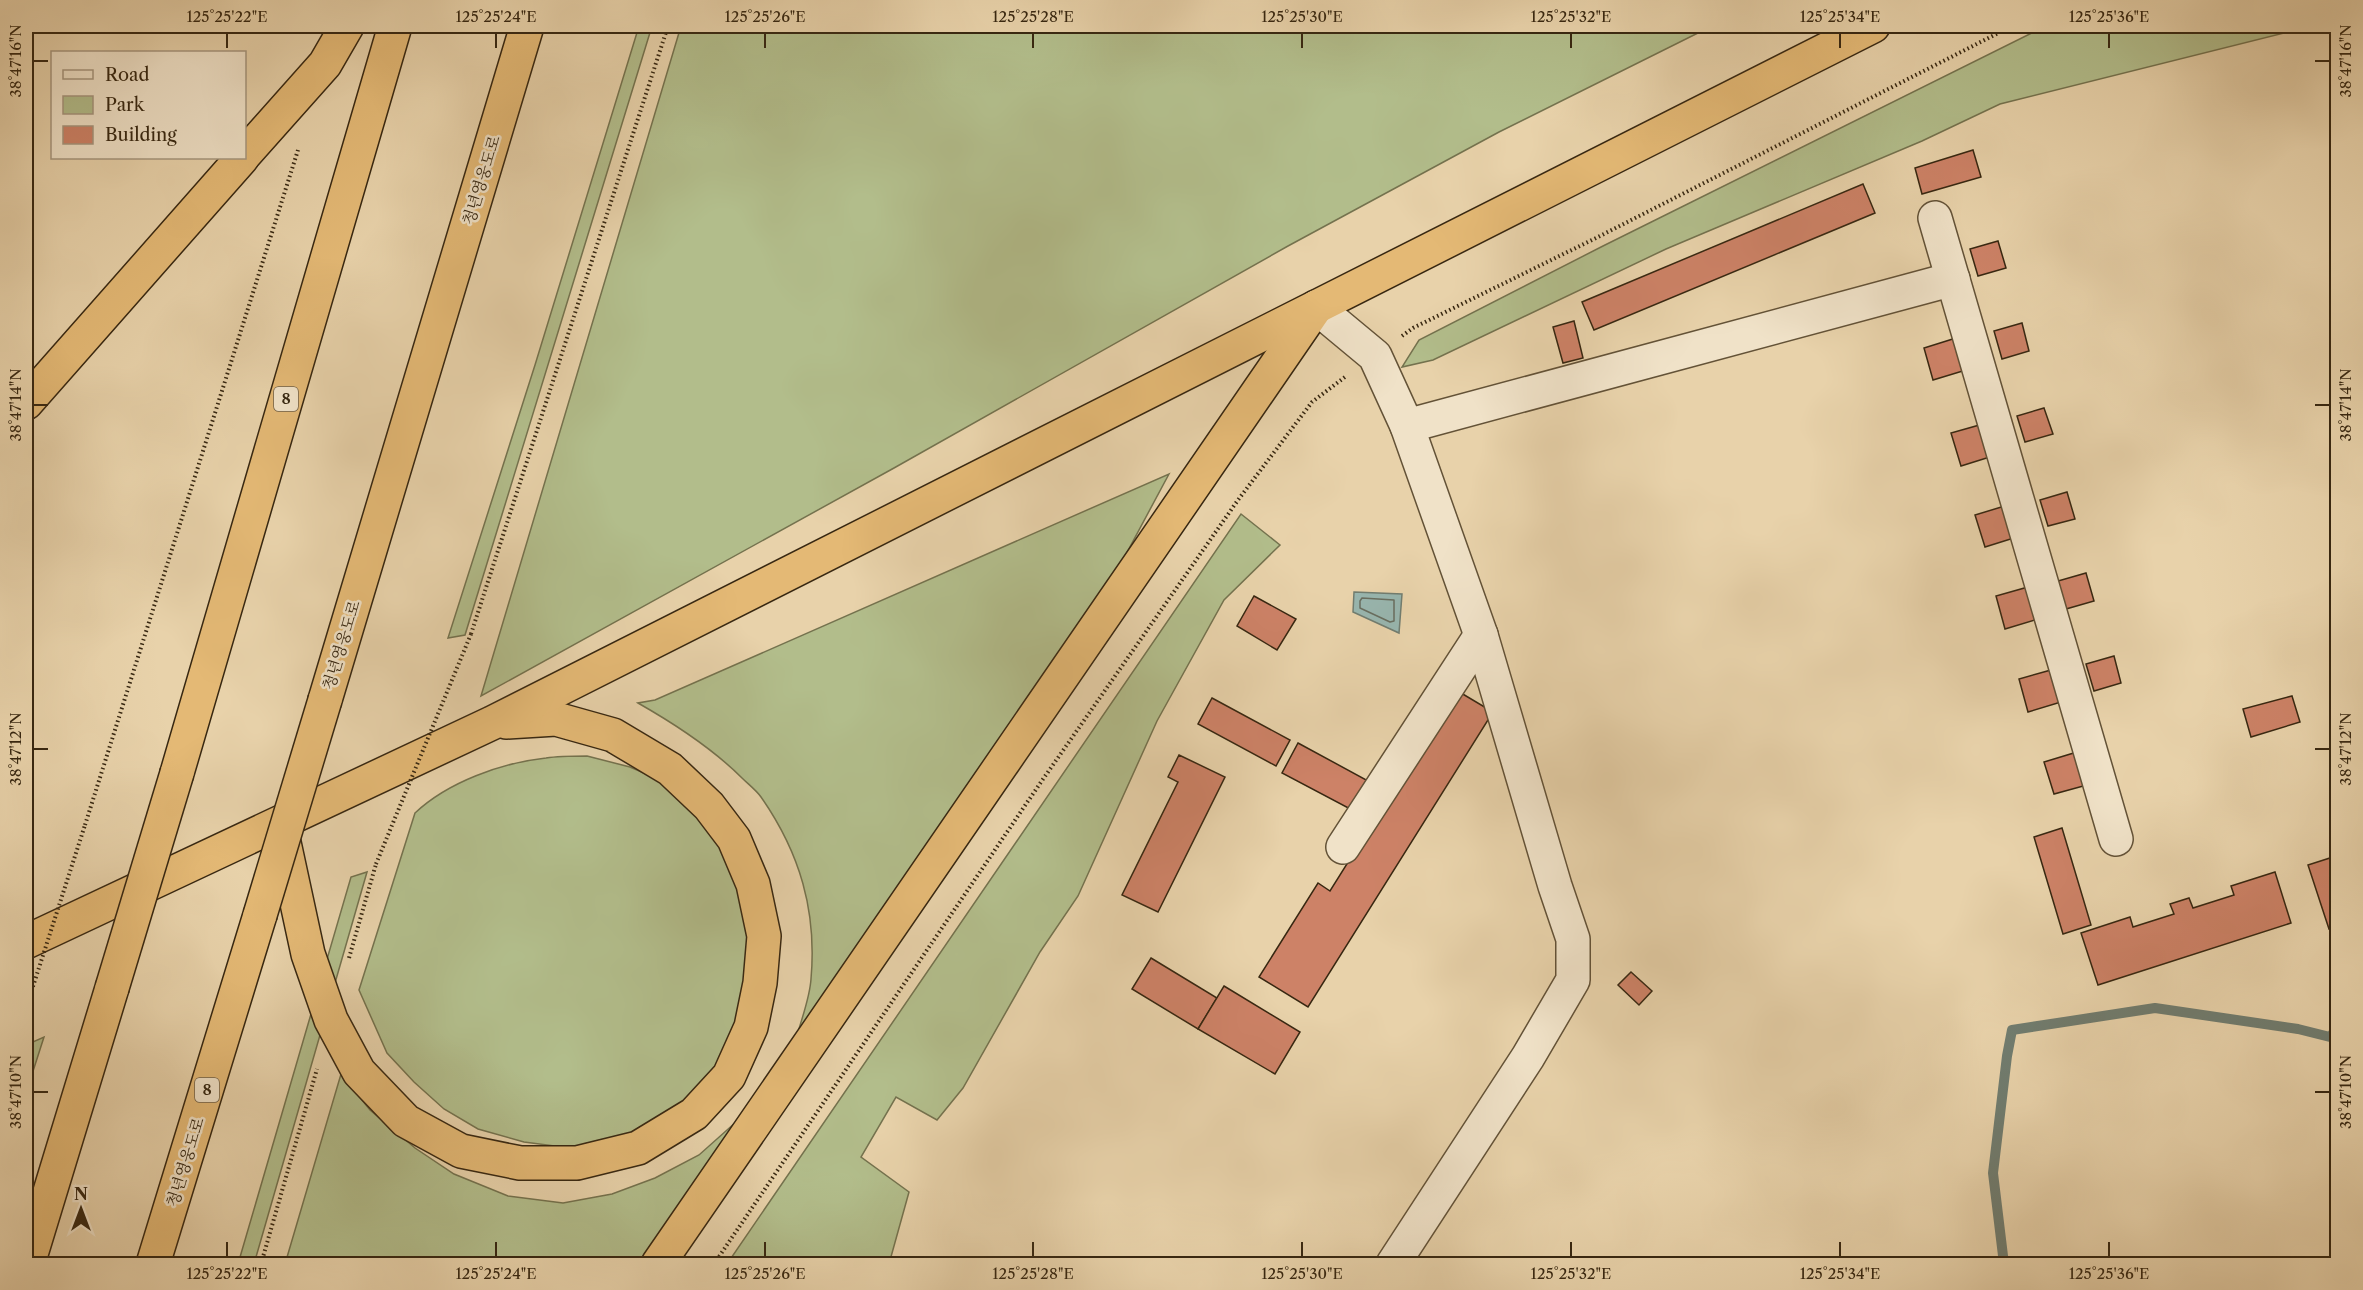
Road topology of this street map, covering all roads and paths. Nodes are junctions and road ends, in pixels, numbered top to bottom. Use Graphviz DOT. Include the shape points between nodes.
graph roads {
  1 [pos="347,26"];
  2 [pos="395,26"];
  3 [pos="527,26"];
  4 [pos="668,26"];
  5 [pos="1873,26"];
  6 [pos="2012,26"];
  7 [pos="300,146"];
  8 [pos="246,153"];
  9 [pos="240,159"];
  10 [pos="1935,218"];
  11 [pos="1953,279"];
  12 [pos="1316,307"];
  13 [pos="1374,356"];
  14 [pos="26,403"];
  15 [pos="1407,426"];
  16 [pos="1480,634"];
  17 [pos="492,723"];
  18 [pos="283,838"];
  19 [pos="2116,839"];
  20 [pos="1343,847"];
  21 [pos="376,864"];
  22 [pos="26,942"];
  23 [pos="26,1008"];
  24 [pos="28,1264"];
  25 [pos="153,1264"];
  26 [pos="658,1264"];
  27 [pos="714,1264"];
  28 [pos="1393,1264"];
  1 -- 8 [label="highway" via="325,64"];
  2 -- 24 [label="highway, 8, bridge" via="177,773"];
  3 -- 18 [label="highway, 청년영웅도로 / 8, bridge"];
  4 -- 21 [label="path, bridge" via="471,634"];
  5 -- 12 [label="highway"];
  6 -- 13 [label="path" via="1413,328"];
  7 -- 23 [label="path, bridge"];
  9 -- 14 [label="highway"];
  10 -- 11 [label="street"];
  11 -- 15 [label="street"];
  11 -- 19 [label="street"];
  12 -- 13 [label="street"];
  12 -- 17 [label="highway"];
  12 -- 26 [label="highway"];
  13 -- 15 [label="street"];
  13 -- 27 [label="path" via="1312,402 1238,500"];
  15 -- 16 [label="street"];
  16 -- 20 [label="street"];
  16 -- 28 [label="street" via="1574,939 1574,980"];
  17 -- 18 [label="highway" via="556,719 613,735 670,769 709,806 734,839 753,884 764,936 751,1027 729,1076 694,1114 638,1148 577,1163 520,1163 460,1151 406,1121 359,1072 331,1020 308,954"];
  17 -- 22 [label="highway"];
  18 -- 25 [label="highway, 청년영웅도로 / 8, bridge"];
}
